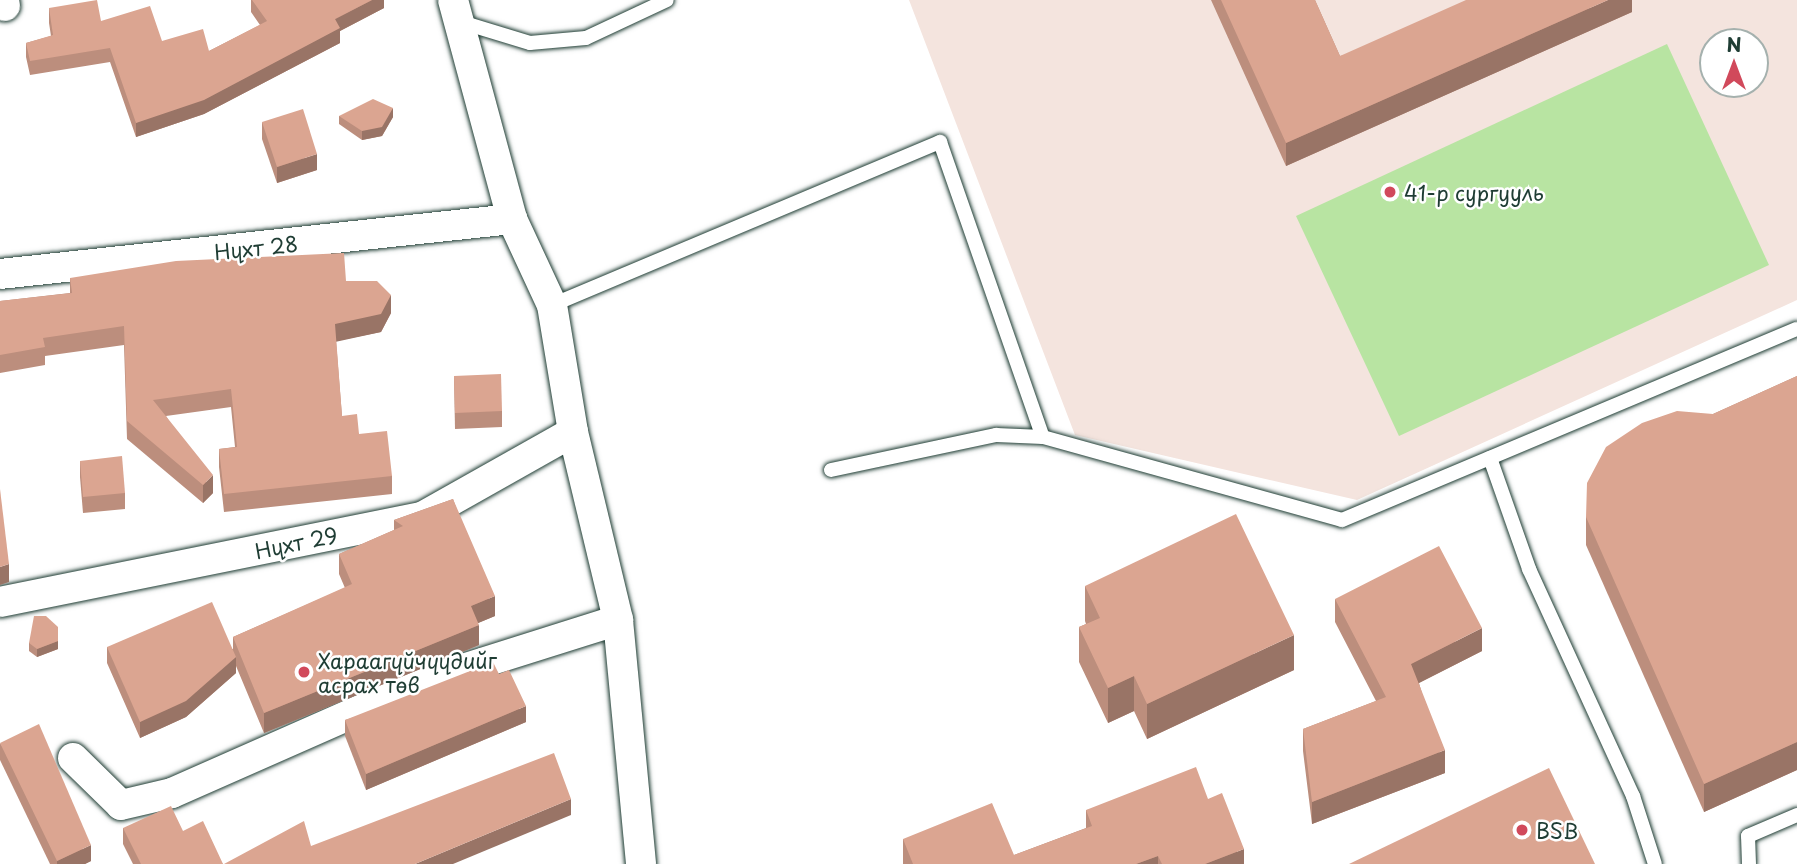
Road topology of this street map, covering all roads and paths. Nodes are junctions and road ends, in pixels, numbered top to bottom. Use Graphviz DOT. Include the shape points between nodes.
graph roads {
  1 [pos="667,0"];
  2 [pos="457,11"];
  3 [pos="512,219"];
  4 [pos="0,274"];
  5 [pos="552,305"];
  6 [pos="1797,329"];
  7 [pos="573,432"];
  8 [pos="1043,437"];
  9 [pos="1490,458"];
  10 [pos="831,470"];
  11 [pos="0,602"];
  12 [pos="618,620"];
  13 [pos="73,758"];
  14 [pos="1797,815"];
  15 [pos="641,864"];
  16 [pos="1655,864"];
  17 [pos="1749,864"];
  1 -- 2 [label="lane" via="586,38 530,43"];
  2 -- 3 [label="street"];
  3 -- 4 [label="street, Нүхт 28"];
  3 -- 5 [label="street"];
  5 -- 7 [label="street"];
  5 -- 8 [label="lane" via="940,142"];
  6 -- 9 [label="lane"];
  7 -- 11 [label="street, Нүхт 29" via="422,517"];
  7 -- 12 [label="street"];
  8 -- 9 [label="lane" via="1342,520"];
  8 -- 10 [label="lane" via="996,435"];
  9 -- 16 [label="lane" via="1529,569 1633,796"];
  12 -- 13 [label="street" via="428,680 172,793 121,805"];
  12 -- 15 [label="street"];
  14 -- 17 [label="lane" via="1748,836"];
}
